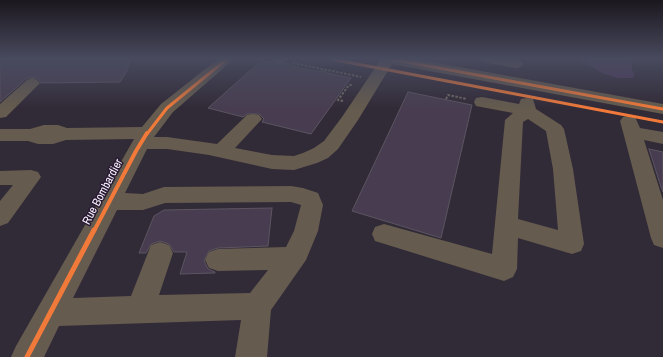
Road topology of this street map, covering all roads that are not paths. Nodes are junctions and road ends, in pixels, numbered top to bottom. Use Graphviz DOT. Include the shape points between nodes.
graph roads {
  1 [pos="205,76"];
  2 [pos="382,76"];
  3 [pos="495,76"];
  4 [pos="32,83"];
  5 [pos="528,84"];
  6 [pos="475,101"];
  7 [pos="622,102"];
  8 [pos="663,109"];
  9 [pos="528,111"];
  10 [pos="0,114"];
  11 [pos="253,119"];
  12 [pos="632,132"];
  13 [pos="15,135"];
  14 [pos="144,138"];
  15 [pos="663,138"];
  16 [pos="0,151"];
  17 [pos="220,152"];
  18 [pos="0,178"];
  19 [pos="110,201"];
  20 [pos="0,217"];
  21 [pos="506,225"];
  22 [pos="384,234"];
  23 [pos="663,238"];
  24 [pos="160,253"];
  25 [pos="292,258"];
  26 [pos="218,260"];
  27 [pos="257,306"];
  28 [pos="140,309"];
  29 [pos="51,312"];
  30 [pos="27,357"];
  31 [pos="251,357"];
  1 -- 14 [label="street, Rue Bombardier" via="173,102"];
  2 -- 17 [label="street" via="331,145 321,153 294,163 272,162"];
  3 -- 5 [label="street"];
  4 -- 10 [label="street"];
  5 -- 7 [label="street"];
  5 -- 9 [label="street"];
  6 -- 9 [label="street"];
  7 -- 8 [label="street"];
  7 -- 12 [label="street"];
  9 -- 21 [label="street" via="514,120"];
  9 -- 21 [label="street" via="555,129 563,169 572,244"];
  11 -- 17 [label="street"];
  12 -- 15 [label="street"];
  12 -- 23 [label="street"];
  13 -- 14 [label="street" via="58,131 62,134"];
  13 -- 16 [label="street"];
  14 -- 17 [label="street"];
  14 -- 19 [label="street, Rue Bombardier"];
  18 -- 20 [label="street" via="31,177"];
  19 -- 25 [label="street" via="143,202 164,195 303,196 310,199 312,204 306,231"];
  19 -- 29 [label="street, Rue Bombardier"];
  21 -- 22 [label="street" via="504,269"];
  24 -- 28 [label="street"];
  25 -- 26 [label="street"];
  25 -- 27 [label="street"];
  27 -- 28 [label="street"];
  27 -- 31 [label="street"];
  28 -- 29 [label="street"];
  29 -- 30 [label="street, Rue Bombardier"];
}
